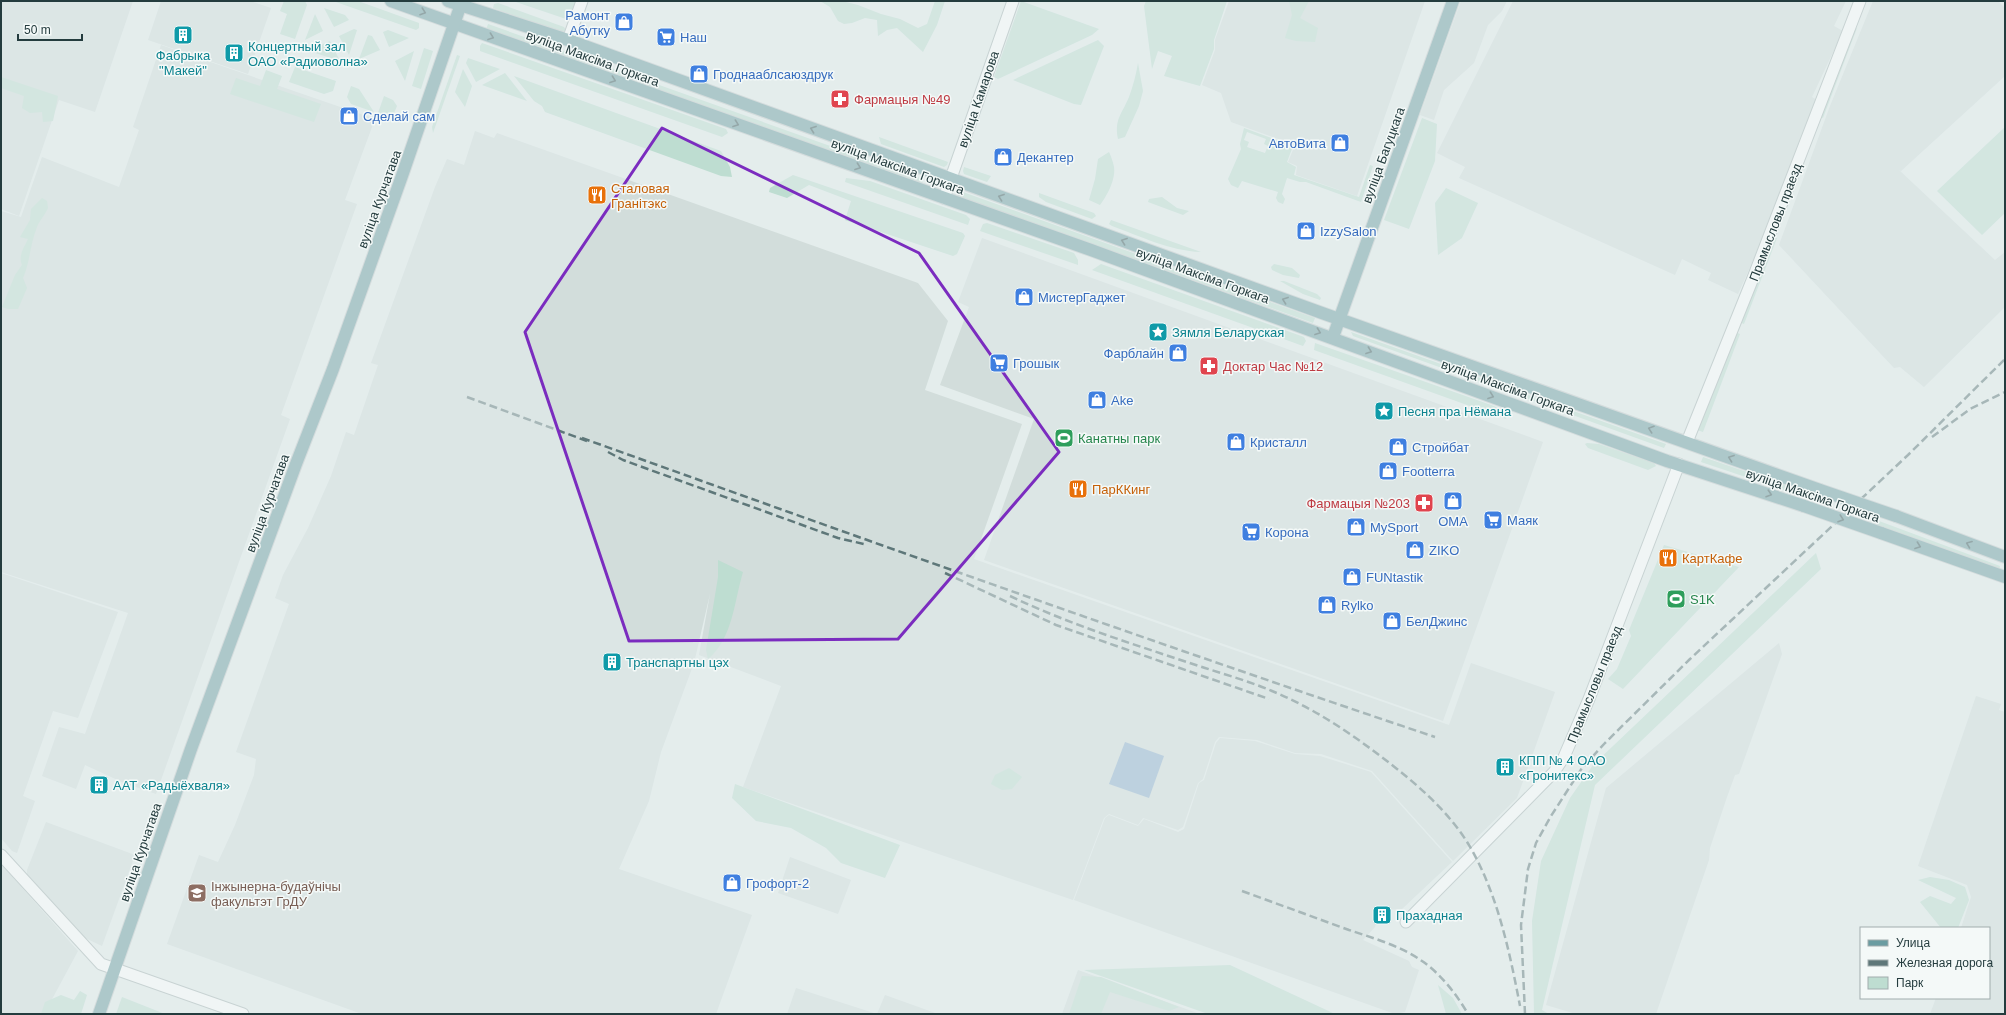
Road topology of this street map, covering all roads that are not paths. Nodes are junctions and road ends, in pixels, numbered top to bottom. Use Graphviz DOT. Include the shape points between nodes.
graph roads {
  1 [pos="391,1"];
  2 [pos="448,1"];
  3 [pos="582,1"];
  4 [pos="1013,1"];
  5 [pos="1453,1"];
  6 [pos="1860,1"];
  7 [pos="461,3"];
  8 [pos="454,24"];
  9 [pos="568,40"];
  10 [pos="950,179"];
  11 [pos="944,198"];
  12 [pos="1339,319"];
  13 [pos="1333,337"];
  14 [pos="1687,442"];
  15 [pos="1679,464"];
  16 [pos="2005,557"];
  17 [pos="2005,577"];
  18 [pos="1,855"];
  19 [pos="1406,922"];
  20 [pos="114,968"];
  21 [pos="99,1014"];
  22 [pos="243,1014"];
  1 -- 8 [label="main road, вуліца Максіма Горкага, one-way"];
  2 -- 7 [label="main road, вуліца Максіма Горкага"];
  3 -- 9 [label="street"];
  4 -- 10 [label="street, вуліца Камарова"];
  5 -- 12 [label="main road, вуліца Багуцкага"];
  6 -- 14 [label="street, Прамысловы праезд"];
  7 -- 8 [label="main road, вуліца Курчатава"];
  7 -- 9 [label="main road, вуліца Максіма Горкага"];
  8 -- 11 [label="main road, вуліца Максіма Горкага, one-way"];
  8 -- 20 [label="main road, вуліца Курчатава" via="333,368 191,749"];
  10 -- 9 [label="main road, вуліца Максіма Горкага, one-way"];
  10 -- 11 [label="street, вуліца Камарова"];
  12 -- 10 [label="main road, вуліца Максіма Горкага, one-way"];
  11 -- 13 [label="main road, вуліца Максіма Горкага, one-way"];
  12 -- 13 [label="main road, вуліца Багуцкага"];
  14 -- 12 [label="main road, вуліца Максіма Горкага, one-way"];
  13 -- 15 [label="main road, вуліца Максіма Горкага, one-way"];
  16 -- 14 [label="main road, вуліца Максіма Горкага, one-way, bridge"];
  15 -- 17 [label="main road, вуліца Максіма Горкага, one-way, bridge"];
  15 -- 19 [label="street, Прамысловы праезд" via="1592,693 1564,757 1554,772"];
  18 -- 20 [label="street" via="91,955 101,964"];
  20 -- 21 [label="main road, вуліца Курчатава"];
  20 -- 22 [label="street"];
}
